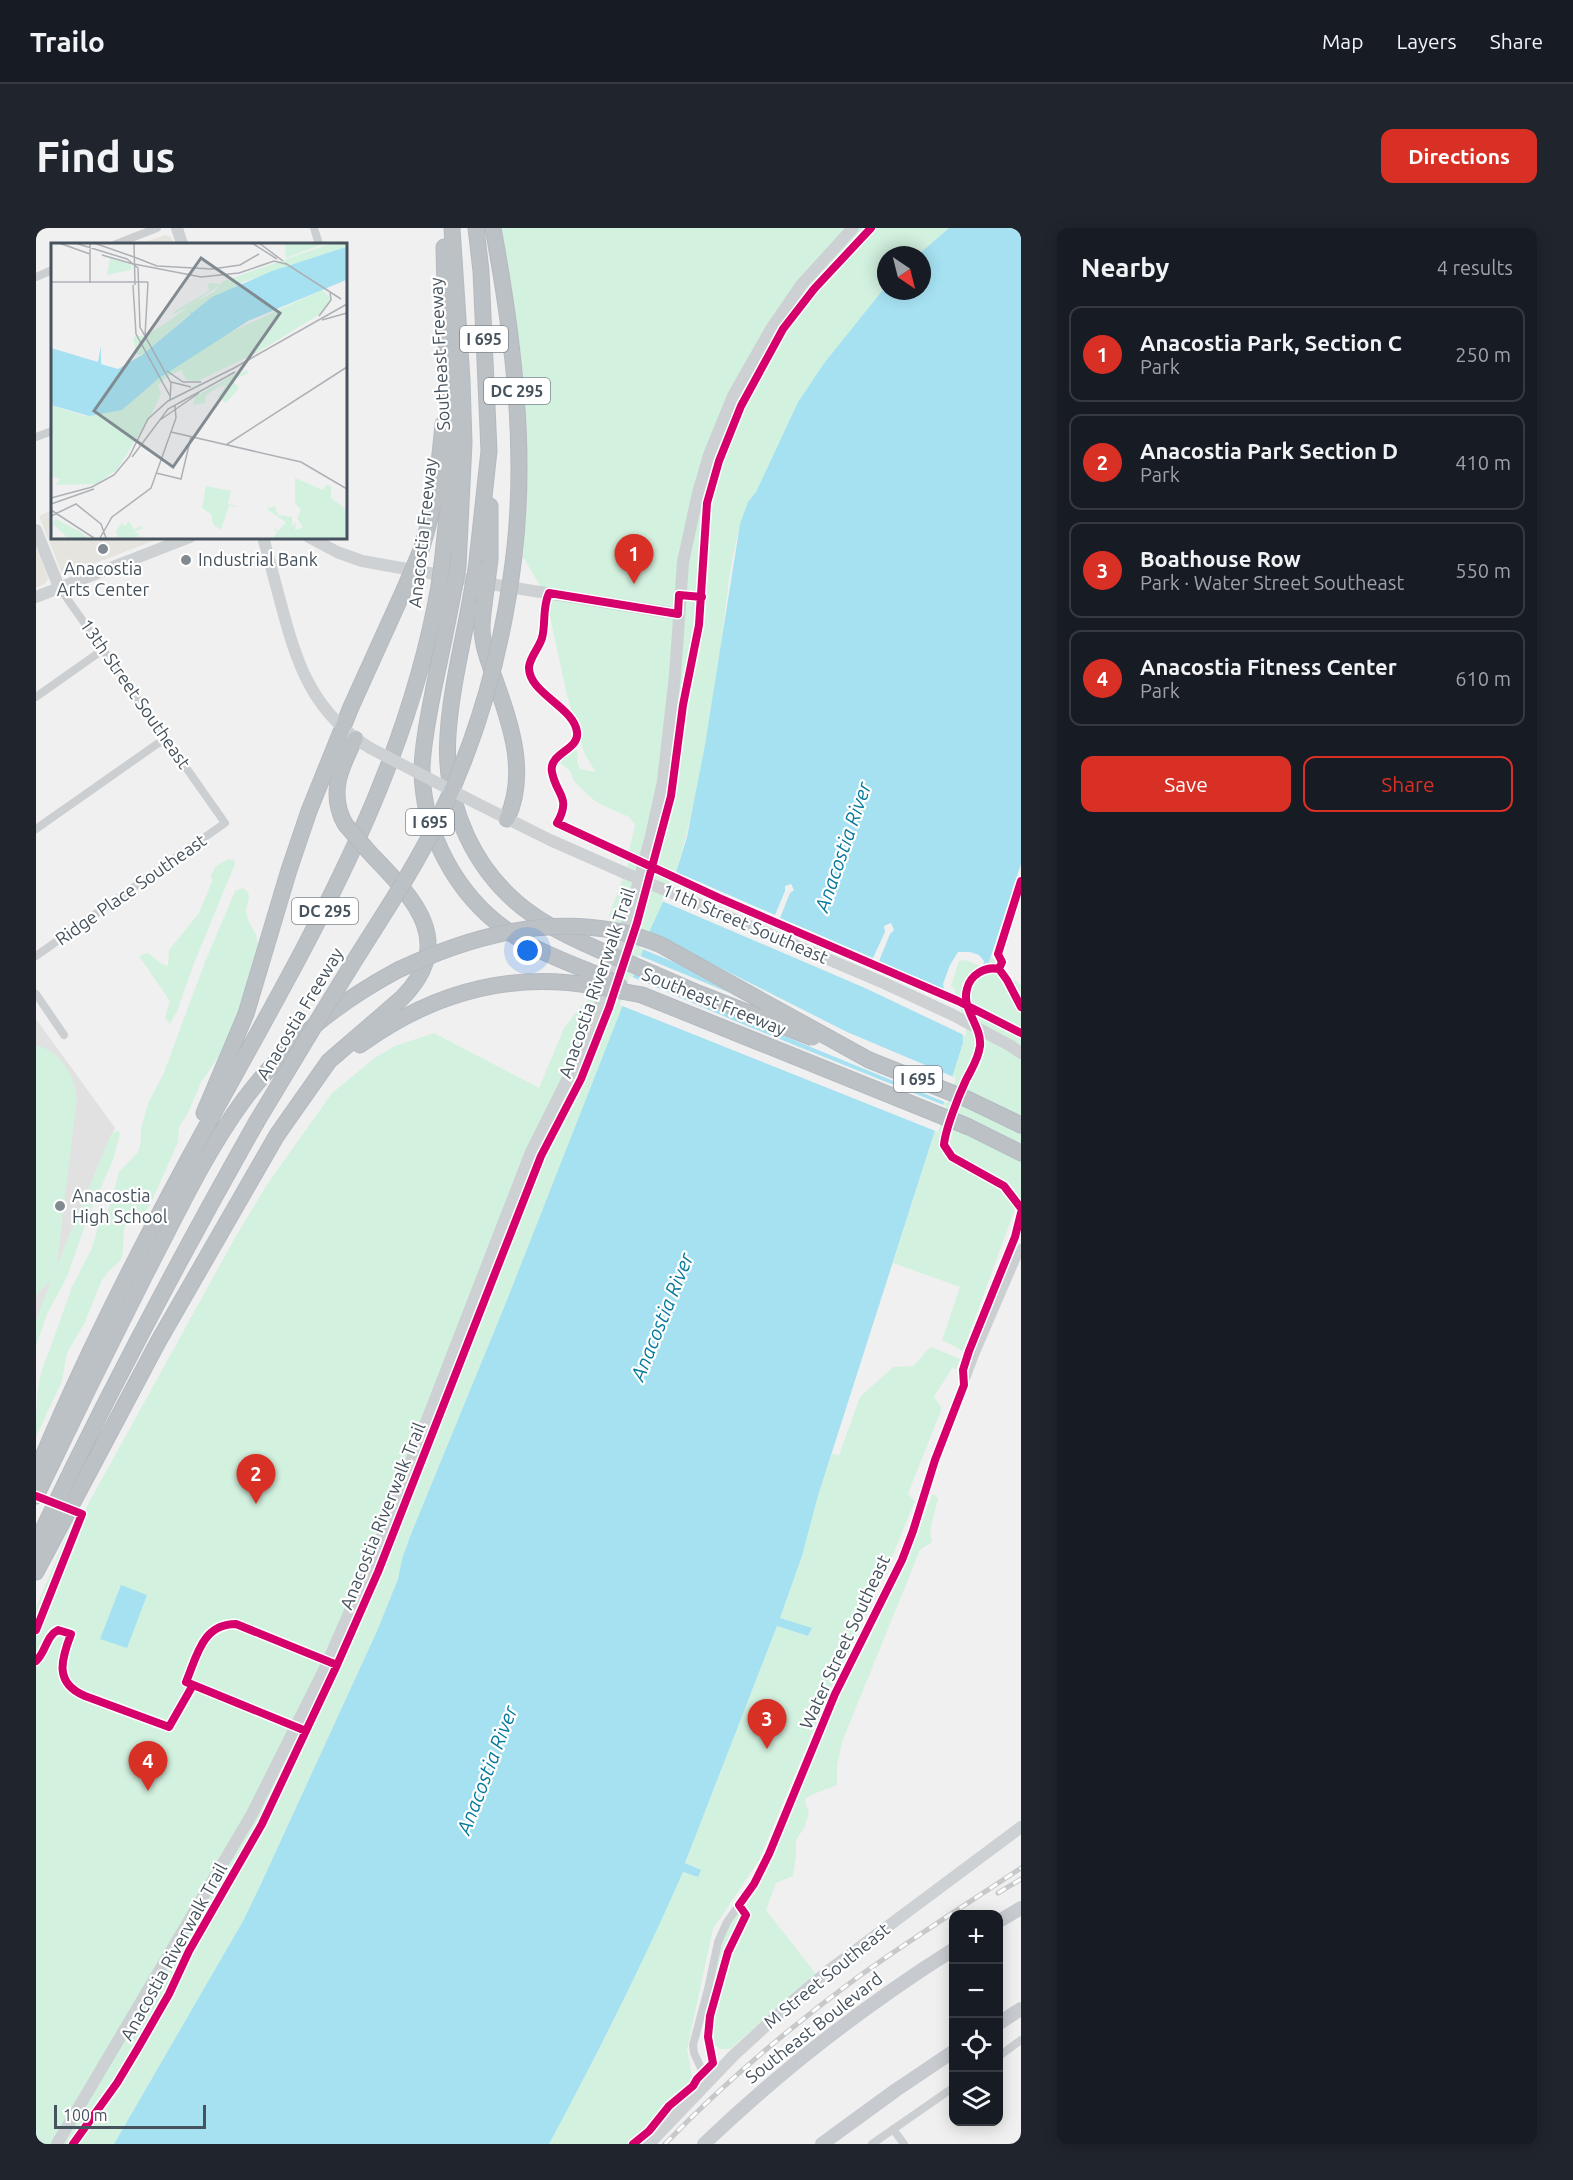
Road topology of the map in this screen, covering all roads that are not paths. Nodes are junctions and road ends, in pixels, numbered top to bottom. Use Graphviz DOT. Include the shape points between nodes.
graph roads {
  1 [pos="157,228"];
  2 [pos="177,228"];
  3 [pos="314,228"];
  4 [pos="443,228"];
  5 [pos="452,228"];
  6 [pos="476,228"];
  7 [pos="494,228"];
  8 [pos="853,228"];
  9 [pos="119,243"];
  10 [pos="182,243"];
  11 [pos="319,243"];
  12 [pos="51,270"];
  13 [pos="36,277"];
  14 [pos="447,379"];
  15 [pos="51,431"];
  16 [pos="36,437"];
  17 [pos="489,451"];
  18 [pos="36,530"];
  19 [pos="187,538"];
  20 [pos="263,538"];
  21 [pos="311,538"];
  22 [pos="59,587"];
  23 [pos="36,597"];
  24 [pos="678,614"];
  25 [pos="104,649"];
  26 [pos="36,697"];
  27 [pos="343,729"];
  28 [pos="355,739"];
  29 [pos="167,740"];
  30 [pos="507,819"];
  31 [pos="225,822"];
  32 [pos="36,830"];
  33 [pos="36,956"];
  34 [pos="596,981"];
  35 [pos="36,994"];
  36 [pos="64,1035"];
  37 [pos="1016,1049"];
  38 [pos="869,1060"];
  39 [pos="287,1120"];
  40 [pos="1021,1125"];
  41 [pos="1021,1153"];
  42 [pos="159,1215"];
  43 [pos="1020,1253"];
  44 [pos="36,1473"];
  45 [pos="36,1496"];
  46 [pos="36,1544"];
  47 [pos="36,1572"];
  48 [pos="1021,1827"];
  49 [pos="1021,1908"];
  50 [pos="1003,1919"];
  51 [pos="949,1952"];
  52 [pos="1021,2009"];
  53 [pos="1003,2020"];
  54 [pos="1021,2040"];
  55 [pos="1003,2053"];
  56 [pos="949,2054"];
  57 [pos="708,2083"];
  58 [pos="949,2090"];
  59 [pos="893,2129"];
  60 [pos="57,2144"];
  61 [pos="649,2144"];
  62 [pos="704,2144"];
  63 [pos="822,2144"];
  64 [pos="872,2144"];
  65 [pos="904,2144"];
  1 -- 9 [label="street"];
  2 -- 10 [label="street"];
  3 -- 11 [label="street"];
  4 -- 14 [label="highway, Anacostia Freeway / DC 295"];
  5 -- 34 [label="highway, Southeast Freeway / I 695, bridge" via="464,443 458,567 424,739 423,783 443,855 474,901 531,946"];
  6 -- 17 [label="highway, Southeast Freeway / I 695"];
  7 -- 46 [label="highway, Anacostia Freeway / DC 295, bridge" via="518,400 520,482 514,556 501,637 468,751 404,883 256,1123 148,1319"];
  8 -- 24 [label="street" via="788,303 733,396 698,493 683,562"];
  12 -- 13 [label="street"];
  14 -- 27 [label="highway, bridge" via="435,499 421,550"];
  14 -- 42 [label="highway, Anacostia Freeway / DC 295, bridge" via="452,430 442,564 408,713 380,791 301,957"];
  15 -- 16 [label="street"];
  17 -- 30 [label="highway, bridge" via="490,560 482,630 517,763 514,799"];
  17 -- 38 [label="highway, Southeast Freeway / I 695, bridge" via="476,570 448,735 452,797 482,863 512,898 548,925 698,993"];
  18 -- 22 [label="street, 13th Street Southeast"];
  19 -- 22 [label="street"];
  20 -- 27 [label="street, 11th Street Southeast" via="305,678"];
  21 -- 24 [label="street" via="345,555 381,565"];
  22 -- 23 [label="street"];
  22 -- 25 [label="street, 13th Street Southeast"];
  24 -- 60 [label="street" via="663,781 618,957 597,1013 531,1152 375,1554 293,1734 232,1849"];
  25 -- 26 [label="street"];
  25 -- 29 [label="street, 13th Street Southeast"];
  27 -- 28 [label="street, 11th Street Southeast"];
  27 -- 42 [label="highway" via="301,832 246,1014"];
  28 -- 30 [label="street, 11th Street Southeast, bridge"];
  28 -- 39 [label="highway, bridge" via="340,769 336,786 338,805 345,824 409,894 420,912 427,936 425,961 412,988 329,1061"];
  29 -- 31 [label="street, 13th Street Southeast"];
  29 -- 32 [label="street"];
  30 -- 37 [label="street, 11th Street Southeast, bridge" via="884,983"];
  31 -- 33 [label="street, Ridge Place Southeast"];
  34 -- 39 [label="highway" via="513,982 468,991 426,1006 378,1032 341,1059"];
  34 -- 41 [label="highway, Southeast Freeway / I 695, bridge" via="642,995 958,1122"];
  35 -- 36 [label="street"];
  38 -- 40 [label="highway, Southeast Freeway / I 695"];
  38 -- 45 [label="highway, bridge" via="661,945 609,928 563,926 510,932 449,949 398,970 315,1025 273,1065 238,1108 161,1245"];
  39 -- 47 [label="highway" via="176,1309"];
  42 -- 44 [label="highway, Anacostia Freeway / DC 295" via="96,1338"];
  43 -- 57 [label="street, Water Street Southeast" via="973,1361 902,1560 835,1694 765,1862 718,1942 693,2045"];
  48 -- 57 [label="street, M Street Southeast" via="811,1985"];
  49 -- 50 [label="main road"];
  51 -- 62 [label="main road, Southeast Boulevard" via="818,2045"];
  52 -- 53 [label="main road"];
  54 -- 55 [label="street"];
  56 -- 63 [label="main road"];
  57 -- 61 [label="street, M Street Southeast"];
  58 -- 59 [label="street"];
  59 -- 64 [label="street"];
  59 -- 65 [label="street"];
}
